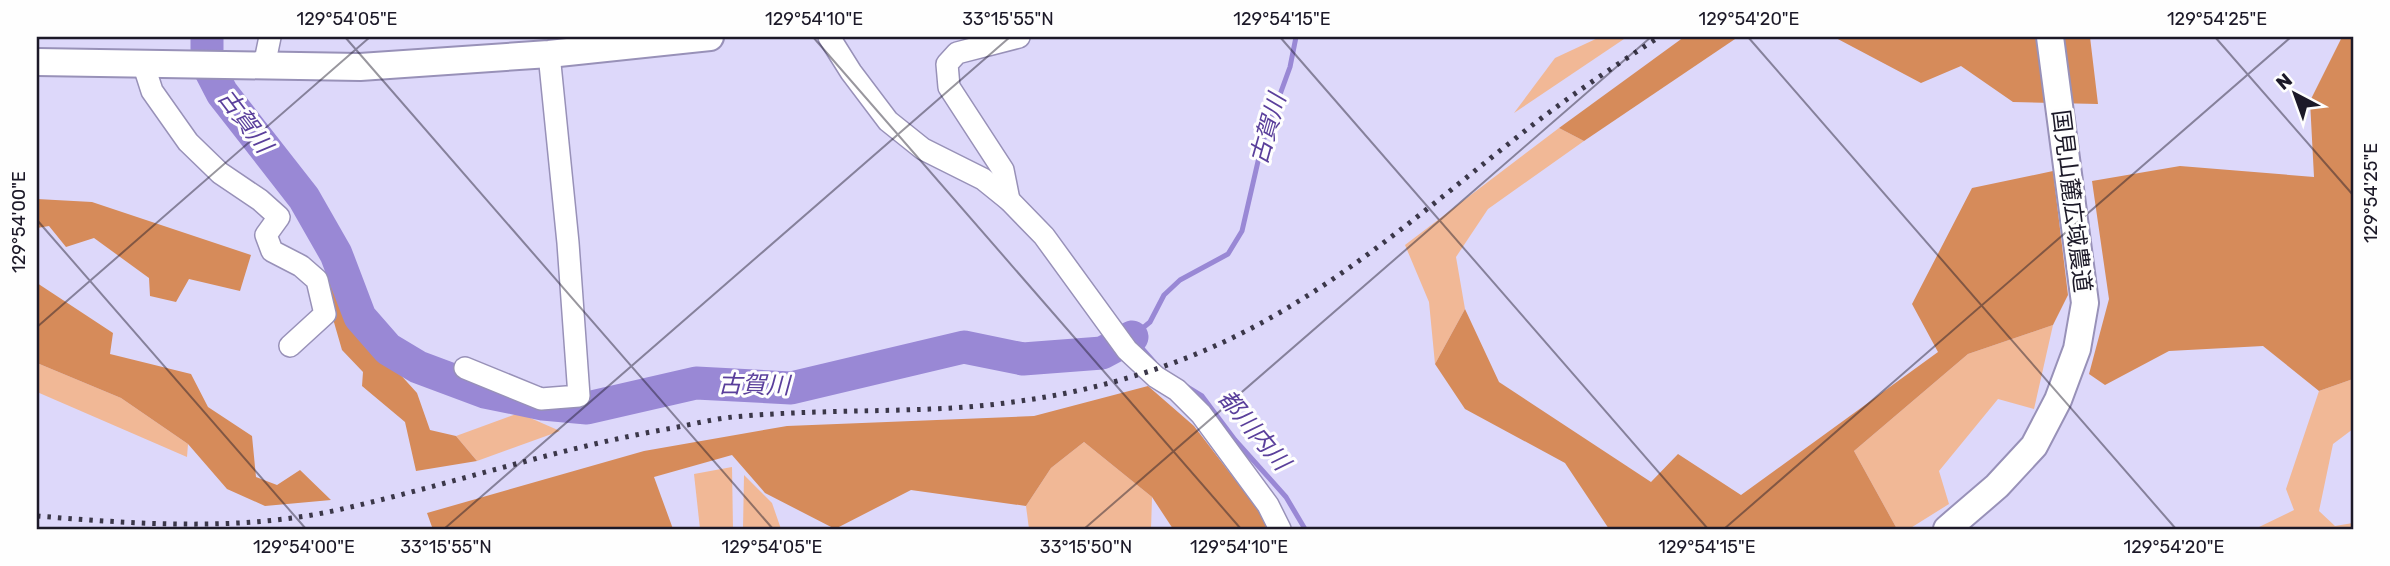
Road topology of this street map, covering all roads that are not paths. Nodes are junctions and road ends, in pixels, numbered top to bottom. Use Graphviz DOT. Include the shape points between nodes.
graph roads {
  1 [pos="270,37"];
  2 [pos="710,37"];
  3 [pos="829,37"];
  4 [pos="1019,37"];
  5 [pos="2050,37"];
  6 [pos="550,54"];
  7 [pos="37,62"];
  8 [pos="143,63"];
  9 [pos="253,66"];
  10 [pos="1009,200"];
  11 [pos="290,346"];
  12 [pos="464,368"];
  13 [pos="1280,529"];
  14 [pos="1947,529"];
  1 -- 9 [label="street"];
  2 -- 6 [label="street"];
  3 -- 10 [label="street" via="888,121 923,149 983,179"];
  4 -- 10 [label="street" via="957,53 947,64 949,87 1003,170"];
  5 -- 14 [label="street, 国見山麓広域農道" via="2085,303 2077,349 2034,446"];
  6 -- 9 [label="street" via="360,67"];
  6 -- 12 [label="street" via="579,396 541,399"];
  7 -- 8 [label="street"];
  8 -- 9 [label="street"];
  8 -- 11 [label="street" via="152,91 188,142 220,173 279,216 266,235 272,251 317,280 325,314"];
  10 -- 13 [label="street" via="1044,236 1122,345 1201,414 1268,505"];
}
